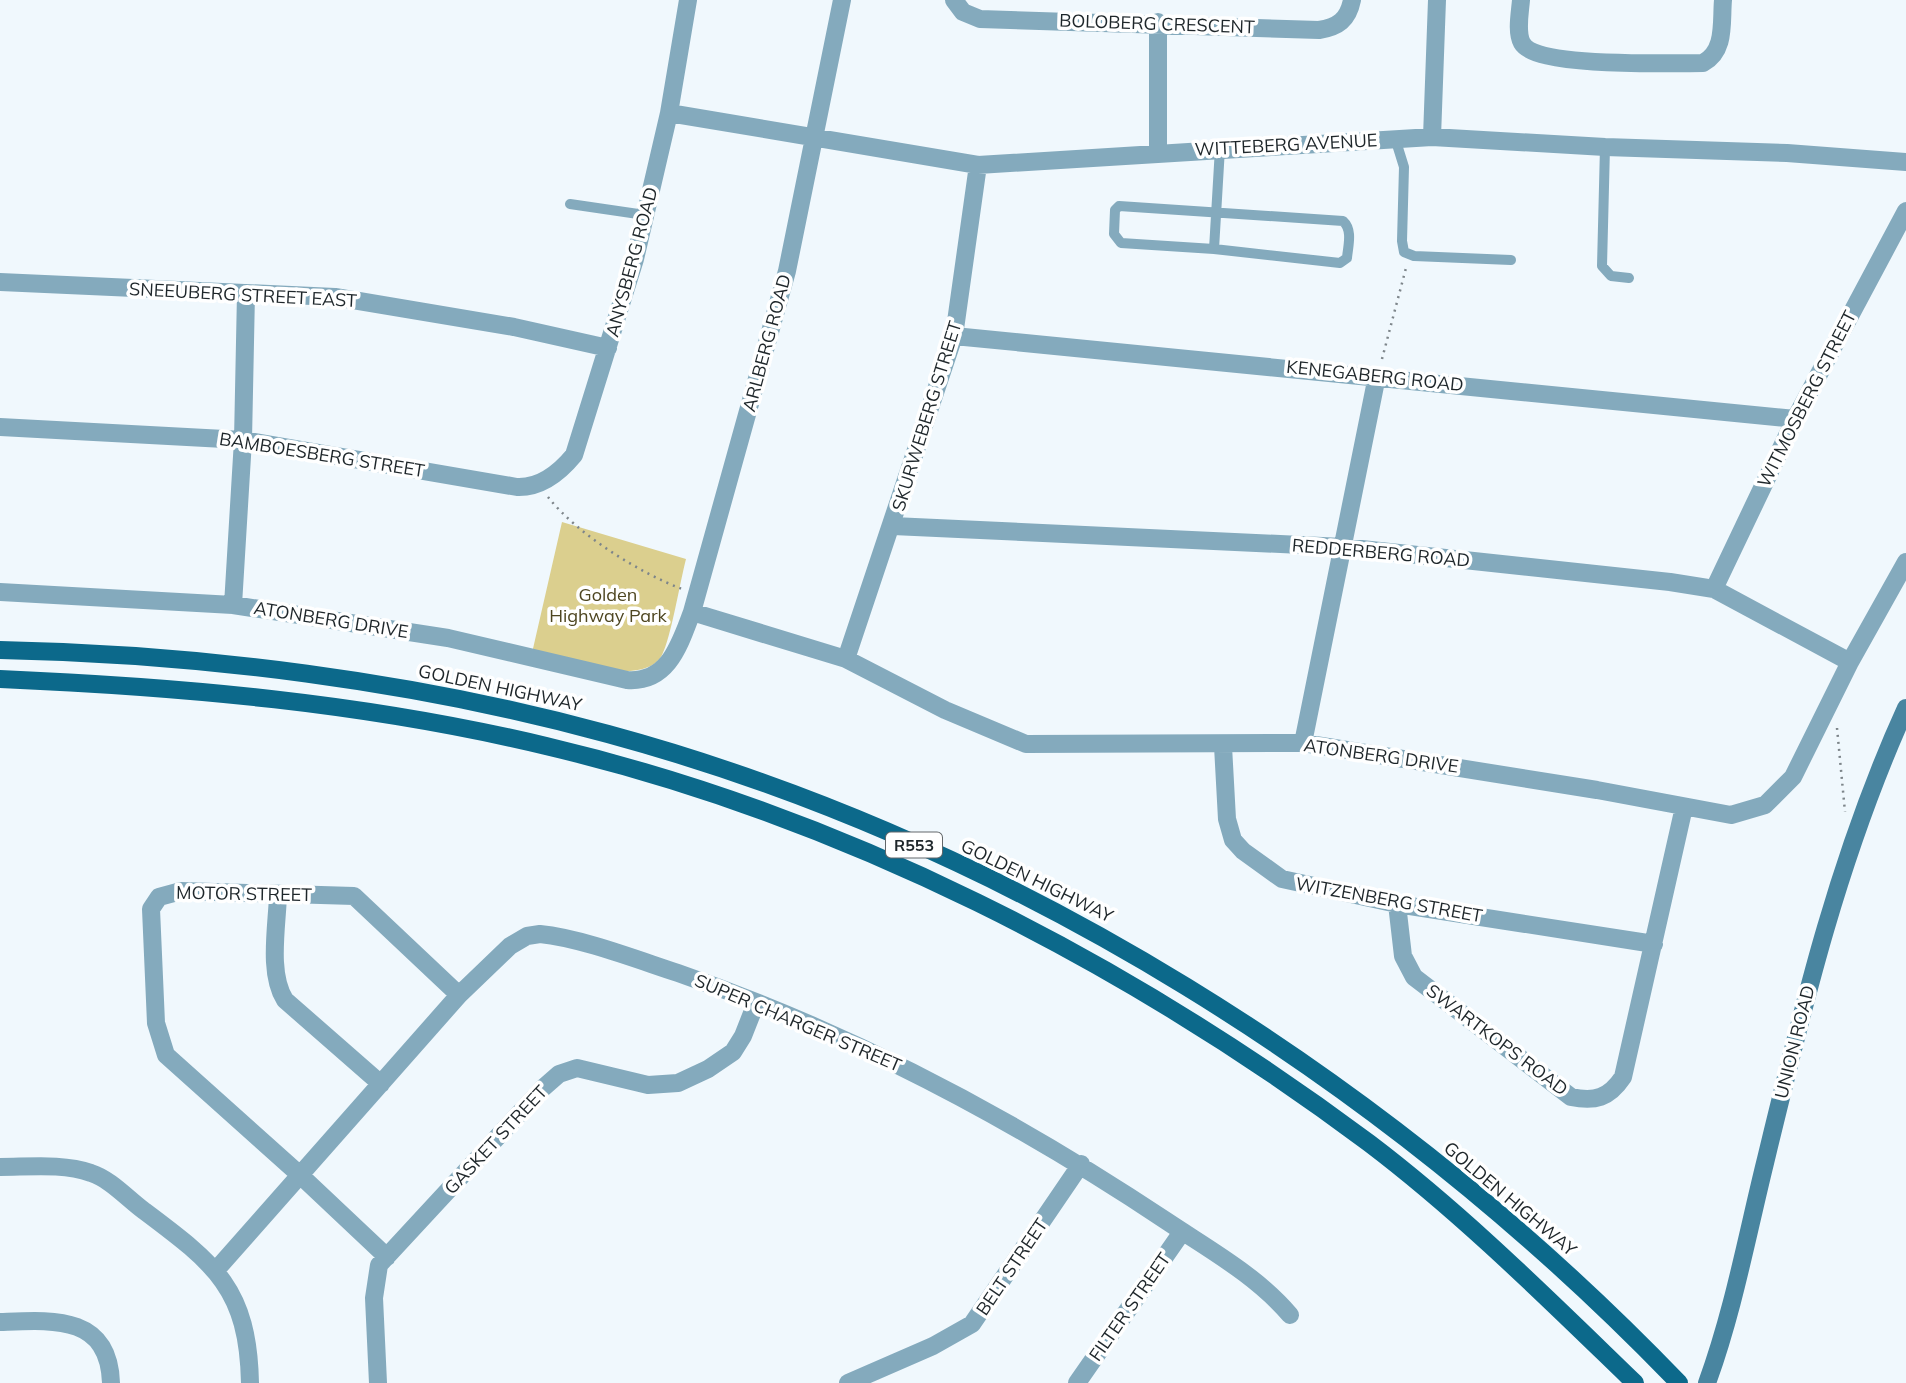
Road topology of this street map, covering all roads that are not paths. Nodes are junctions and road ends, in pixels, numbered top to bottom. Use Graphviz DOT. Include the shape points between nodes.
graph roads {
  1 [pos="688,0"];
  2 [pos="842,0"];
  3 [pos="954,0"];
  4 [pos="1352,0"];
  5 [pos="1437,0"];
  6 [pos="1521,0"];
  7 [pos="1723,0"];
  8 [pos="1158,22"];
  9 [pos="670,113"];
  10 [pos="1432,137"];
  11 [pos="1395,138"];
  12 [pos="814,140"];
  13 [pos="1605,147"];
  14 [pos="1220,148"];
  15 [pos="1158,152"];
  16 [pos="1906,162"];
  17 [pos="978,165"];
  18 [pos="570,204"];
  19 [pos="1906,211"];
  20 [pos="1216,212"];
  21 [pos="645,215"];
  22 [pos="1214,248"];
  23 [pos="1511,260"];
  24 [pos="1629,278"];
  25 [pos="0,282"];
  26 [pos="246,293"];
  27 [pos="954,336"];
  28 [pos="608,348"];
  29 [pos="1377,376"];
  30 [pos="1795,419"];
  31 [pos="0,427"];
  32 [pos="243,439"];
  33 [pos="517,487"];
  34 [pos="893,526"];
  35 [pos="1343,547"];
  36 [pos="1906,562"];
  37 [pos="1714,589"];
  38 [pos="0,592"];
  39 [pos="695,603"];
  40 [pos="233,605"];
  41 [pos="0,650"];
  42 [pos="846,659"];
  43 [pos="1850,662"];
  44 [pos="656,674"];
  45 [pos="0,679"];
  46 [pos="1906,708"];
  47 [pos="1303,743"];
  48 [pos="1223,746"];
  49 [pos="1684,807"];
  50 [pos="278,895"];
  51 [pos="1397,904"];
  52 [pos="1654,944"];
  53 [pos="459,995"];
  54 [pos="756,1003"];
  55 [pos="381,1084"];
  56 [pos="1081,1164"];
  57 [pos="0,1167"];
  58 [pos="300,1175"];
  59 [pos="1182,1232"];
  60 [pos="387,1257"];
  61 [pos="216,1269"];
  62 [pos="1290,1315"];
  63 [pos="0,1322"];
  64 [pos="884,1376"];
  65 [pos="111,1383"];
  66 [pos="250,1383"];
  67 [pos="378,1383"];
  68 [pos="848,1383"];
  69 [pos="1077,1383"];
  70 [pos="1635,1383"];
  71 [pos="1679,1383"];
  72 [pos="1707,1383"];
  1 -- 9 [label="street, ANYSBERG ROAD"];
  2 -- 12 [label="street, ARLBERG ROAD"];
  3 -- 8 [label="street, BOLOBERG CRESCENT" via="963,12 980,19"];
  4 -- 8 [label="street, BOLOBERG CRESCENT" via="1343,20 1318,30"];
  5 -- 10 [label="street"];
  6 -- 7 [label="street" via="1521,40 1537,54 1563,60 1692,63 1707,61 1717,50"];
  8 -- 15 [label="street"];
  9 -- 12 [label="street, WITTEBERG AVENUE"];
  9 -- 21 [label="street, ANYSBERG ROAD"];
  10 -- 11 [label="street, WITTEBERG AVENUE"];
  10 -- 13 [label="street, WITTEBERG AVENUE"];
  11 -- 14 [label="street, WITTEBERG AVENUE"];
  11 -- 23 [label="lane" via="1404,159 1402,242 1407,254"];
  12 -- 17 [label="street, WITTEBERG AVENUE"];
  12 -- 39 [label="street, ARLBERG ROAD" via="787,271"];
  13 -- 16 [label="street, WITTEBERG AVENUE"];
  13 -- 24 [label="lane" via="1602,266 1611,276"];
  14 -- 15 [label="street, WITTEBERG AVENUE"];
  14 -- 20 [label="lane"];
  15 -- 17 [label="street, WITTEBERG AVENUE"];
  17 -- 27 [label="street, SKURWEBERG STREET"];
  18 -- 21 [label="lane"];
  19 -- 30 [label="street, WITMOSBERG STREET"];
  20 -- 22 [label="lane"];
  20 -- 22 [label="lane" via="1123,205 1115,210 1114,234 1121,243"];
  20 -- 22 [label="lane" via="1336,219 1347,223 1349,240 1347,258 1340,263"];
  21 -- 28 [label="street, ANYSBERG ROAD"];
  25 -- 26 [label="street, SNEEUBERG STREET EAST"];
  26 -- 28 [label="street, SNEEUBERG STREET EAST" via="335,297"];
  26 -- 32 [label="street"];
  27 -- 29 [label="street, KENEGABERG ROAD"];
  27 -- 34 [label="street, SKURWEBERG STREET"];
  28 -- 33 [label="street, ANYSBERG ROAD" via="574,455 554,475"];
  29 -- 30 [label="street, KENEGABERG ROAD"];
  29 -- 35 [label="street"];
  30 -- 37 [label="street, WITMOSBERG STREET"];
  31 -- 32 [label="street, BAMBOESBERG STREET"];
  32 -- 33 [label="street, BAMBOESBERG STREET"];
  32 -- 40 [label="street"];
  34 -- 35 [label="street, REDDERBERG ROAD"];
  34 -- 42 [label="street, SKURWEBERG STREET"];
  35 -- 37 [label="street, REDDERBERG ROAD"];
  35 -- 47 [label="street"];
  36 -- 43 [label="street, ATONBERG DRIVE"];
  37 -- 43 [label="street, REDDERBERG ROAD"];
  38 -- 40 [label="street, ATONBERG DRIVE"];
  39 -- 42 [label="street, ATONBERG DRIVE"];
  39 -- 44 [label="street, ARLBERG ROAD" via="670,662"];
  40 -- 44 [label="street, ATONBERG DRIVE" via="448,638 628,680"];
  41 -- 71 [label="main road, GOLDEN HIGHWAY / R553" via="212,665 439,695 518,711 653,747 879,830 1061,914 1165,971 1281,1047 1460,1182 1566,1273"];
  42 -- 48 [label="street, ATONBERG DRIVE" via="945,710 1026,744"];
  43 -- 49 [label="street, ATONBERG DRIVE" via="1793,777 1765,805 1731,815"];
  45 -- 70 [label="main road, R553" via="223,693 469,729 636,770 869,853 1035,932 1150,997 1279,1080 1370,1144 1476,1231"];
  46 -- 72 [label="street, UNION ROAD" via="1848,850 1818,945 1732,1302"];
  47 -- 48 [label="street, ATONBERG DRIVE"];
  47 -- 49 [label="street, ATONBERG DRIVE"];
  48 -- 51 [label="street, WITZENBERG STREET" via="1227,819 1242,851 1290,883"];
  49 -- 52 [label="street, SWARTKOPS ROAD"];
  50 -- 53 [label="street, MOTOR STREET" via="354,896"];
  50 -- 55 [label="street" via="279,991"];
  50 -- 58 [label="street, MOTOR STREET" via="181,891 164,894 154,902 156,1023 162,1047 172,1062"];
  51 -- 52 [label="street, WITZENBERG STREET"];
  51 -- 52 [label="street, SWARTKOPS ROAD" via="1403,956 1414,977 1571,1097 1607,1096 1623,1077"];
  53 -- 54 [label="street, SUPER CHARGER STREET" via="510,946 540,934 646,962"];
  53 -- 55 [label="street, SUPER CHARGER STREET"];
  54 -- 56 [label="street, SUPER CHARGER STREET" via="874,1051"];
  54 -- 60 [label="street, GASKET STREET" via="733,1052 678,1083 648,1085 577,1068 559,1074"];
  55 -- 58 [label="street, SUPER CHARGER STREET"];
  56 -- 59 [label="street, SUPER CHARGER STREET"];
  56 -- 64 [label="street, BELT STREET" via="972,1324"];
  57 -- 61 [label="street" via="58,1167 93,1173"];
  58 -- 60 [label="street, MOTOR STREET"];
  58 -- 61 [label="street, SUPER CHARGER STREET"];
  59 -- 62 [label="street, SUPER CHARGER STREET" via="1275,1297"];
  59 -- 69 [label="street, FILTER STREET"];
  60 -- 67 [label="street, GASKET STREET" via="375,1284"];
  61 -- 66 [label="street" via="246,1328"];
  63 -- 65 [label="street" via="72,1323 102,1348 109,1361"];
  64 -- 68 [label="street, BELT STREET"];
}
